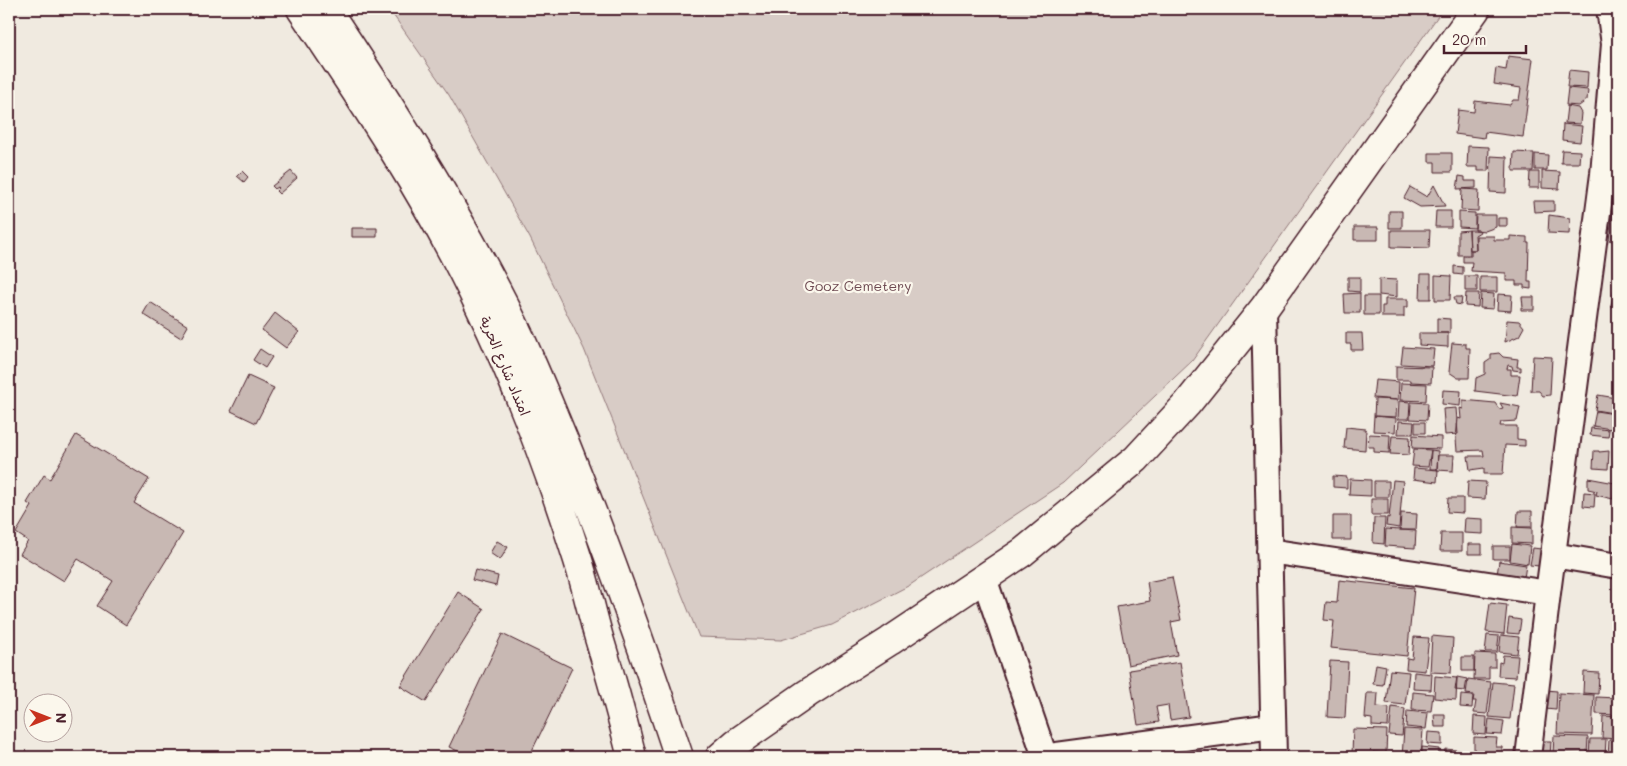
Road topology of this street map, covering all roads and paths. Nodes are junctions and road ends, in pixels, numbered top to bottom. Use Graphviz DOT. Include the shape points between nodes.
graph roads {
  1 [pos="301,9"];
  2 [pos="326,9"];
  3 [pos="1476,9"];
  4 [pos="1609,9"];
  5 [pos="1611,177"];
  6 [pos="1264,308"];
  7 [pos="1269,551"];
  8 [pos="1553,555"];
  9 [pos="1618,566"];
  10 [pos="984,578"];
  11 [pos="1548,594"];
  12 [pos="1273,726"];
  13 [pos="632,757"];
  14 [pos="679,757"];
  15 [pos="720,757"];
  16 [pos="1043,757"];
  17 [pos="1274,757"];
  18 [pos="1528,757"];
  1 -- 13 [label="main road, امتداد شارع الحرية" via="369,110 432,216 501,351 576,554"];
  2 -- 14 [label="main road" via="384,96 498,292 546,396 596,519"];
  3 -- 6 [label="main road"];
  4 -- 5 [label="street" via="1614,44"];
  5 -- 8 [label="street"];
  6 -- 7 [label="street"];
  6 -- 10 [label="main road" via="1187,404 1136,459 1023,552"];
  7 -- 11 [label="street"];
  7 -- 12 [label="street"];
  8 -- 9 [label="street"];
  8 -- 11 [label="street"];
  10 -- 15 [label="main road" via="808,693"];
  10 -- 16 [label="street"];
  11 -- 18 [label="street"];
  12 -- 16 [label="street"];
  12 -- 17 [label="street"];
}
